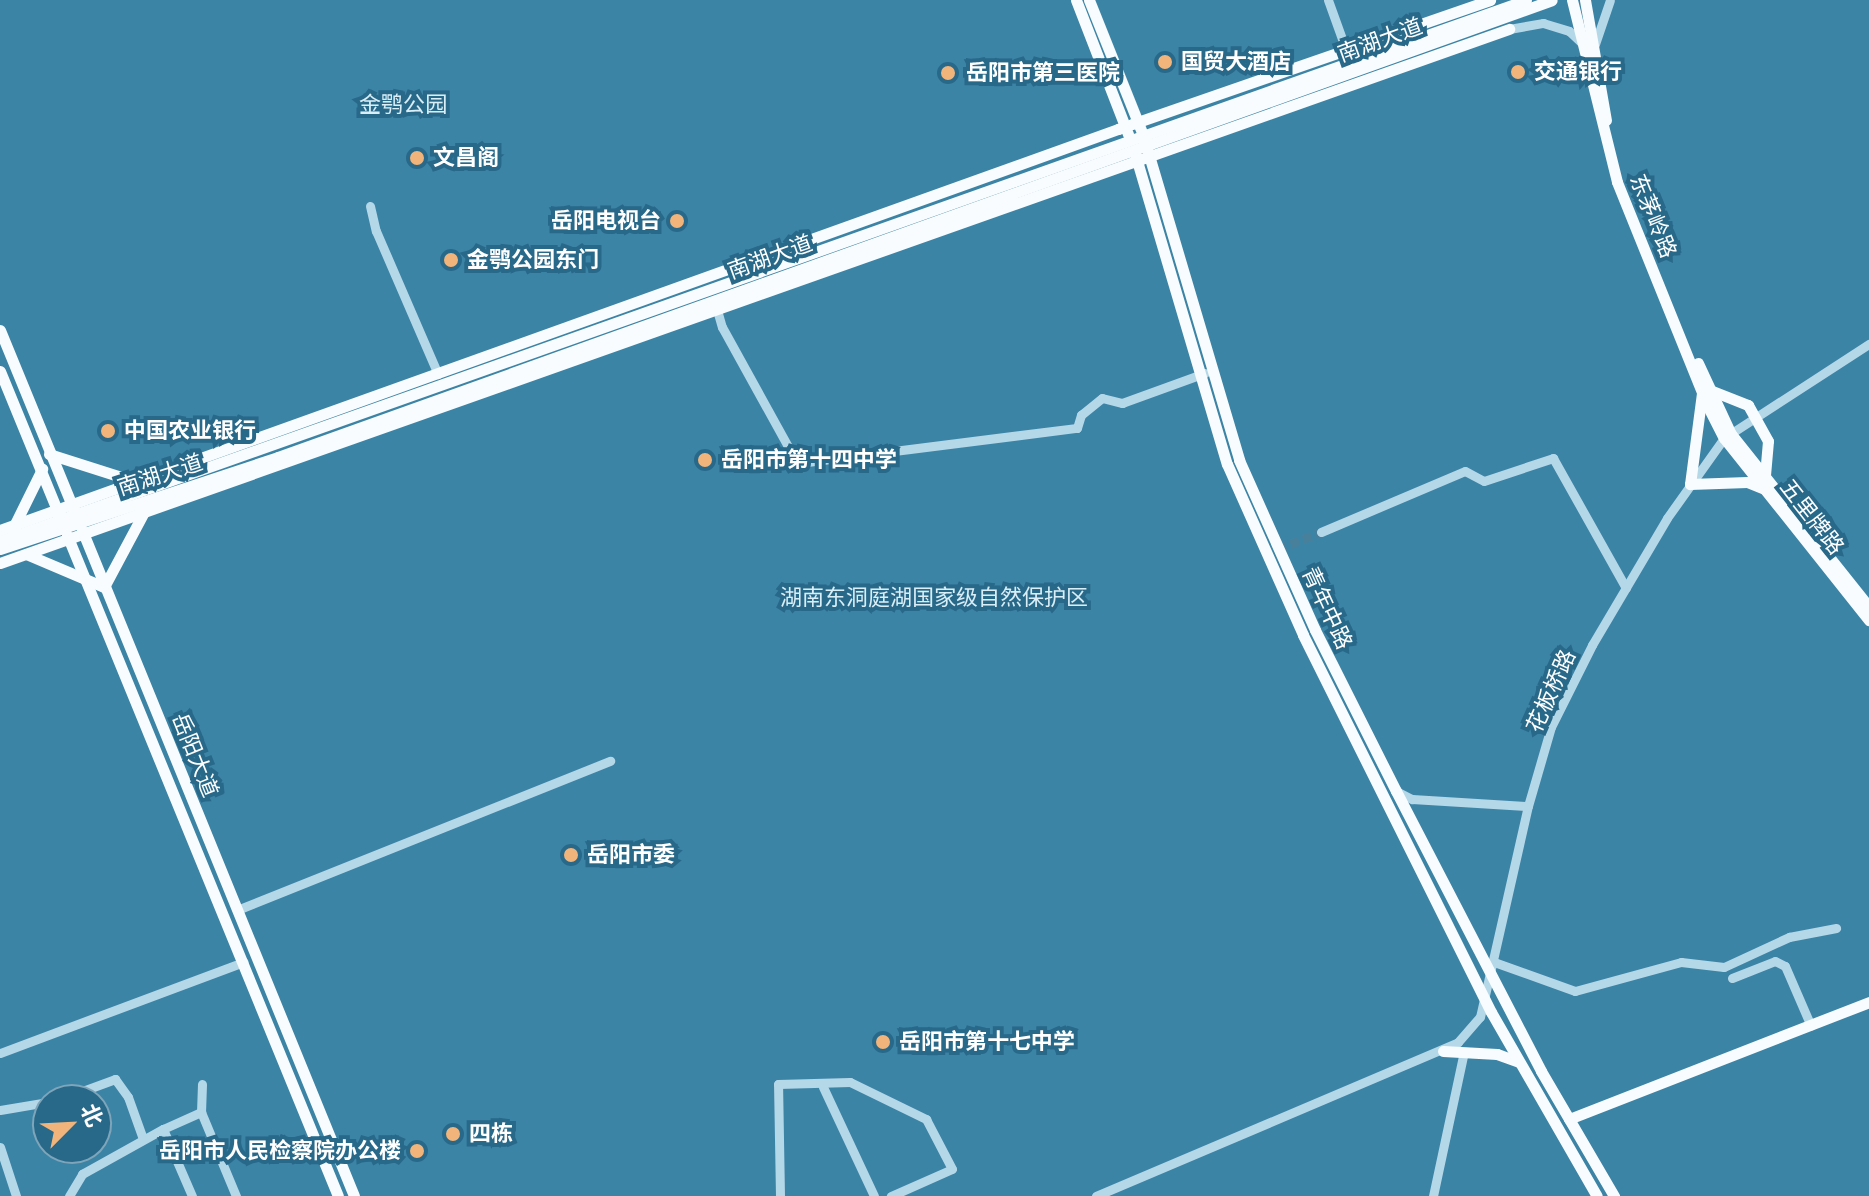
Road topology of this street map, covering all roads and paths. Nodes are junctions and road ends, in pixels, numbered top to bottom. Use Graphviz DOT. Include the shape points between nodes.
graph roads {
  1 [pos="1076,0"];
  2 [pos="1089,0"];
  3 [pos="1328,0"];
  4 [pos="1490,0"];
  5 [pos="1526,0"];
  6 [pos="1552,0"];
  7 [pos="1572,0"];
  8 [pos="1585,0"];
  9 [pos="1610,0"];
  10 [pos="1509,29"];
  11 [pos="1581,42"];
  12 [pos="1346,50"];
  13 [pos="1594,55"];
  14 [pos="1127,126"];
  15 [pos="1139,147"];
  16 [pos="370,206"];
  17 [pos="717,310"];
  18 [pos="0,330"];
  19 [pos="1869,344"];
  20 [pos="0,371"];
  21 [pos="1207,372"];
  22 [pos="438,374"];
  23 [pos="1706,391"];
  24 [pos="1756,420"];
  25 [pos="1728,436"];
  26 [pos="50,453"];
  27 [pos="41,471"];
  28 [pos="1765,476"];
  29 [pos="135,482"];
  30 [pos="1690,484"];
  31 [pos="1766,490"];
  32 [pos="155,492"];
  33 [pos="75,514"];
  34 [pos="142,516"];
  35 [pos="60,519"];
  36 [pos="14,525"];
  37 [pos="1321,532"];
  38 [pos="84,536"];
  39 [pos="3,541"];
  40 [pos="70,541"];
  41 [pos="26,554"];
  42 [pos="0,563"];
  43 [pos="84,580"];
  44 [pos="104,587"];
  45 [pos="1626,588"];
  46 [pos="1869,607"];
  47 [pos="1869,620"];
  48 [pos="610,761"];
  49 [pos="1396,791"];
  50 [pos="1528,806"];
  51 [pos="237,910"];
  52 [pos="1836,928"];
  53 [pos="244,962"];
  54 [pos="1493,967"];
  55 [pos="1732,978"];
  56 [pos="1486,998"];
  57 [pos="1869,1002"];
  58 [pos="1811,1026"];
  59 [pos="1443,1051"];
  60 [pos="1464,1052"];
  61 [pos="0,1053"];
  62 [pos="1519,1062"];
  63 [pos="101,1084"];
  64 [pos="202,1084"];
  65 [pos="823,1087"];
  66 [pos="32,1105"];
  67 [pos="0,1110"];
  68 [pos="201,1112"];
  69 [pos="1569,1119"];
  70 [pos="163,1129"];
  71 [pos="143,1139"];
  72 [pos="0,1147"];
  73 [pos="16,1196"];
  74 [pos="69,1196"];
  75 [pos="192,1196"];
  76 [pos="236,1196"];
  77 [pos="338,1196"];
  78 [pos="354,1196"];
  79 [pos="780,1196"];
  80 [pos="874,1196"];
  81 [pos="891,1196"];
  82 [pos="1096,1196"];
  83 [pos="1433,1196"];
  84 [pos="1597,1196"];
  85 [pos="1614,1196"];
  1 -- 15 [label="main road, 青年中路"];
  2 -- 14 [label="main road, 青年中路"];
  3 -- 12 [label="street"];
  4 -- 12 [label="main road"];
  5 -- 15 [label="main road, 南湖大道"];
  6 -- 15 [label="main road, 南湖大道"];
  7 -- 11 [label="main road, 东茅岭路"];
  8 -- 13 [label="main road, 东茅岭路"];
  9 -- 13 [label="street" via="1595,34"];
  10 -- 11 [label="street" via="1543,23 1569,31"];
  10 -- 15 [label="main road"];
  11 -- 23 [label="main road, 东茅岭路" via="1617,182"];
  12 -- 14 [label="main road"];
  13 -- 23 [label="main road, 东茅岭路" via="1622,180"];
  14 -- 15 [label="main road, 青年中路"];
  14 -- 22 [label="main road"];
  15 -- 17 [label="main road"];
  15 -- 21 [label="main road, 青年中路"];
  15 -- 32 [label="main road, 南湖大道"];
  16 -- 22 [label="street"];
  17 -- 21 [label="street" via="796,461 1077,428 1081,415 1102,398 1122,403"];
  17 -- 34 [label="main road"];
  18 -- 26 [label="main road, 岳阳大道"];
  19 -- 24 [label="street"];
  20 -- 27 [label="main road, 岳阳大道"];
  21 -- 49 [label="main road, 青年中路" via="1239,460 1315,630"];
  21 -- 56 [label="main road, 青年中路" via="1227,464 1303,635"];
  22 -- 29 [label="main road"];
  23 -- 24 [label="main road" via="1748,405"];
  23 -- 25 [label="main road, 东茅岭路"];
  23 -- 30 [label="main road"];
  24 -- 25 [label="street"];
  24 -- 28 [label="main road" via="1768,441"];
  25 -- 28 [label="main road, 五里牌路"];
  25 -- 30 [label="street, 花板桥路"];
  25 -- 31 [label="main road, 五里牌路"];
  26 -- 27 [label="main road"];
  26 -- 29 [label="main road"];
  26 -- 33 [label="main road, 岳阳大道"];
  27 -- 35 [label="main road, 岳阳大道"];
  27 -- 36 [label="main road"];
  28 -- 46 [label="main road, 五里牌路"];
  29 -- 32 [label="main road"];
  29 -- 33 [label="main road"];
  30 -- 31 [label="main road" via="1747,482"];
  30 -- 45 [label="street, 花板桥路"];
  31 -- 47 [label="main road, 五里牌路"];
  32 -- 33 [label="main road, 南湖大道"];
  32 -- 34 [label="main road"];
  33 -- 35 [label="main road, 南湖大道"];
  33 -- 38 [label="main road, 岳阳大道"];
  34 -- 38 [label="main road"];
  34 -- 44 [label="main road"];
  35 -- 36 [label="main road"];
  35 -- 39 [label="main road, 南湖大道"];
  35 -- 40 [label="main road, 岳阳大道"];
  36 -- 39 [label="main road"];
  37 -- 45 [label="street" via="1465,471 1484,481 1553,458"];
  38 -- 40 [label="main road"];
  38 -- 44 [label="main road, 岳阳大道"];
  39 -- 41 [label="main road"];
  40 -- 41 [label="main road"];
  40 -- 43 [label="main road, 岳阳大道"];
  41 -- 42 [label="main road"];
  41 -- 43 [label="main road"];
  43 -- 44 [label="main road"];
  43 -- 53 [label="main road, 岳阳大道"];
  44 -- 51 [label="main road, 岳阳大道"];
  45 -- 50 [label="street, 花板桥路" via="1551,727"];
  48 -- 51 [label="street"];
  49 -- 50 [label="street" via="1412,799"];
  49 -- 54 [label="main road, 青年中路"];
  50 -- 54 [label="street, 花板桥路"];
  51 -- 78 [label="main road, 岳阳大道"];
  52 -- 54 [label="street" via="1789,937 1724,967 1681,962 1575,991"];
  53 -- 61 [label="street"];
  53 -- 77 [label="main road, 岳阳大道"];
  54 -- 56 [label="street, 花板桥路"];
  54 -- 69 [label="main road, 青年中路"];
  55 -- 58 [label="street" via="1775,961 1785,966"];
  56 -- 59 [label="street, 花板桥路" via="1480,1017"];
  56 -- 62 [label="main road, 青年中路"];
  57 -- 58 [label="main road"];
  58 -- 69 [label="main road"];
  59 -- 60 [label="main road"];
  59 -- 82 [label="street, 花板桥路"];
  60 -- 62 [label="main road"];
  60 -- 83 [label="street"];
  62 -- 84 [label="main road, 青年中路"];
  63 -- 71 [label="street" via="115,1079 128,1097"];
  64 -- 68 [label="street"];
  65 -- 79 [label="street" via="778,1084"];
  65 -- 80 [label="street"];
  65 -- 81 [label="street" via="850,1082 926,1119 952,1169"];
  66 -- 67 [label="street"];
  68 -- 70 [label="street"];
  68 -- 76 [label="street"];
  69 -- 85 [label="main road, 青年中路"];
  70 -- 71 [label="street"];
  70 -- 75 [label="street"];
  71 -- 74 [label="street" via="82,1174"];
  72 -- 73 [label="street"];
}
